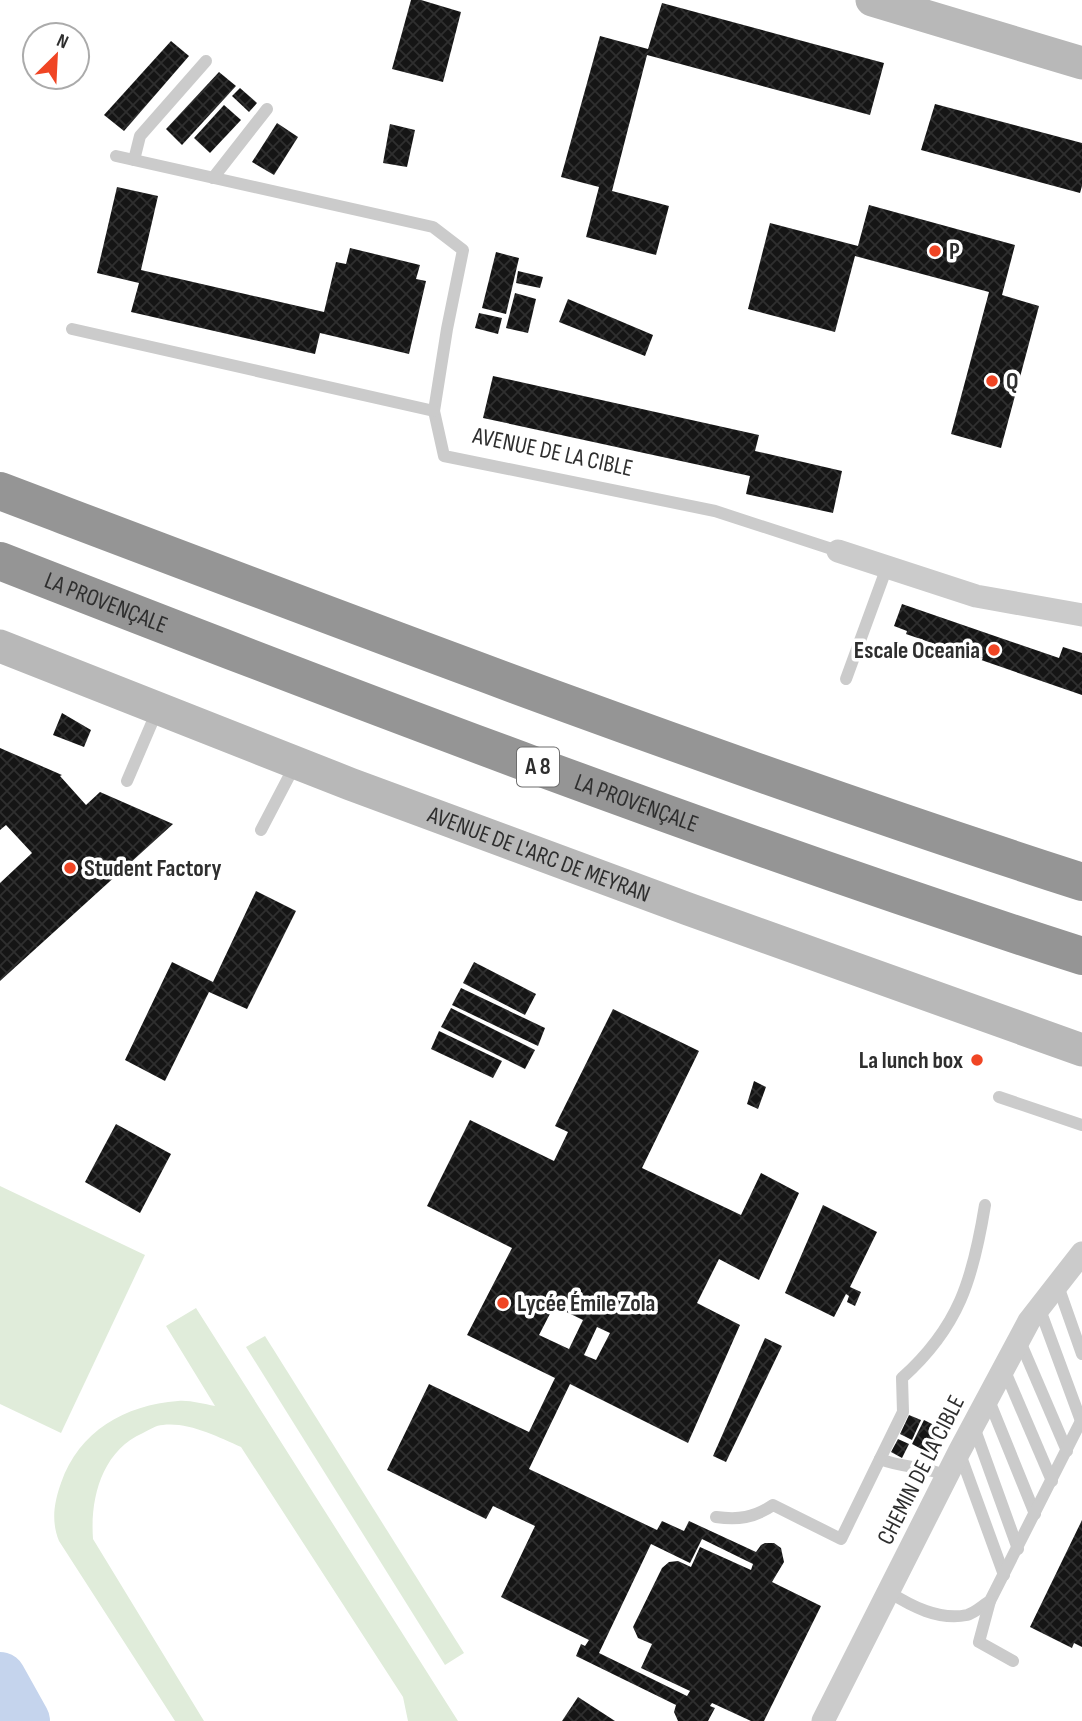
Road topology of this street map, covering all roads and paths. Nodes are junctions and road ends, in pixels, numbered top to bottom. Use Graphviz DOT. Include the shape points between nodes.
graph roads {
  1 [pos="872,0"];
  2 [pos="915,0"];
  3 [pos="946,15"];
  4 [pos="1082,46"];
  5 [pos="206,61"];
  6 [pos="1082,63"];
  7 [pos="267,109"];
  8 [pos="116,156"];
  9 [pos="134,160"];
  10 [pos="213,178"];
  11 [pos="72,329"];
  12 [pos="435,411"];
  13 [pos="0,491"];
  14 [pos="838,551"];
  15 [pos="0,561"];
  16 [pos="887,567"];
  17 [pos="1082,615"];
  18 [pos="0,646"];
  19 [pos="846,680"];
  20 [pos="158,709"];
  21 [pos="296,762"];
  22 [pos="127,781"];
  23 [pos="261,830"];
  24 [pos="1082,881"];
  25 [pos="1082,956"];
  26 [pos="1082,1050"];
  27 [pos="999,1097"];
  28 [pos="1082,1125"];
  29 [pos="985,1205"];
  30 [pos="1080,1264"];
  31 [pos="1057,1283"];
  32 [pos="1039,1307"];
  33 [pos="1019,1338"];
  34 [pos="1082,1354"];
  35 [pos="1004,1368"];
  36 [pos="988,1397"];
  37 [pos="1081,1420"];
  38 [pos="973,1426"];
  39 [pos="1067,1451"];
  40 [pos="959,1452"];
  41 [pos="880,1459"];
  42 [pos="947,1476"];
  43 [pos="1052,1481"];
  44 [pos="1035,1514"];
  45 [pos="716,1517"];
  46 [pos="1018,1549"];
  47 [pos="1004,1575"];
  48 [pos="889,1592"];
  49 [pos="990,1601"];
  50 [pos="1013,1661"];
  51 [pos="823,1721"];
  1 -- 3 [label="main road"];
  2 -- 3 [label="main road"];
  3 -- 4 [label="main road"];
  3 -- 6 [label="main road"];
  5 -- 9 [label="lane" via="140,136"];
  7 -- 10 [label="lane"];
  8 -- 9 [label="lane, AVENUE DE LA CIBLE"];
  9 -- 10 [label="lane, AVENUE DE LA CIBLE"];
  10 -- 12 [label="lane, AVENUE DE LA CIBLE" via="433,227 463,250"];
  11 -- 12 [label="lane"];
  12 -- 14 [label="lane, AVENUE DE LA CIBLE" via="444,456 715,511"];
  13 -- 24 [label="highway" via="660,737"];
  14 -- 16 [label="street, AVENUE DE LA CIBLE"];
  15 -- 25 [label="highway, LA PROVENÇALE / A 8" via="622,799"];
  16 -- 17 [label="street, AVENUE DE LA CIBLE" via="976,596"];
  16 -- 19 [label="lane"];
  18 -- 20 [label="main road, AVENUE DE L'ARC DE MEYRAN"];
  20 -- 21 [label="main road, AVENUE DE L'ARC DE MEYRAN"];
  20 -- 22 [label="lane"];
  21 -- 23 [label="lane"];
  21 -- 26 [label="main road, AVENUE DE L'ARC DE MEYRAN"];
  27 -- 28 [label="lane"];
  29 -- 41 [label="lane" via="958,1308 940,1339 902,1378 903,1412"];
  30 -- 31 [label="street, CHEMIN DE LA CIBLE"];
  31 -- 32 [label="street, CHEMIN DE LA CIBLE"];
  31 -- 34 [label="lane"];
  32 -- 33 [label="street, CHEMIN DE LA CIBLE"];
  32 -- 37 [label="lane"];
  33 -- 35 [label="street, CHEMIN DE LA CIBLE"];
  33 -- 39 [label="lane"];
  35 -- 36 [label="street, CHEMIN DE LA CIBLE"];
  35 -- 43 [label="lane"];
  36 -- 38 [label="street, CHEMIN DE LA CIBLE"];
  36 -- 44 [label="lane"];
  37 -- 39 [label="lane"];
  38 -- 40 [label="street, CHEMIN DE LA CIBLE"];
  38 -- 46 [label="lane"];
  39 -- 43 [label="lane"];
  40 -- 42 [label="street, CHEMIN DE LA CIBLE"];
  40 -- 47 [label="lane"];
  41 -- 42 [label="lane"];
  41 -- 45 [label="lane" via="841,1539 773,1505 738,1520"];
  42 -- 48 [label="street, CHEMIN DE LA CIBLE"];
  43 -- 44 [label="lane"];
  44 -- 46 [label="lane"];
  46 -- 47 [label="lane"];
  47 -- 49 [label="lane"];
  48 -- 49 [label="lane" via="946,1617 969,1615"];
  48 -- 51 [label="street, CHEMIN DE LA CIBLE"];
  49 -- 50 [label="lane" via="979,1642"];
}
